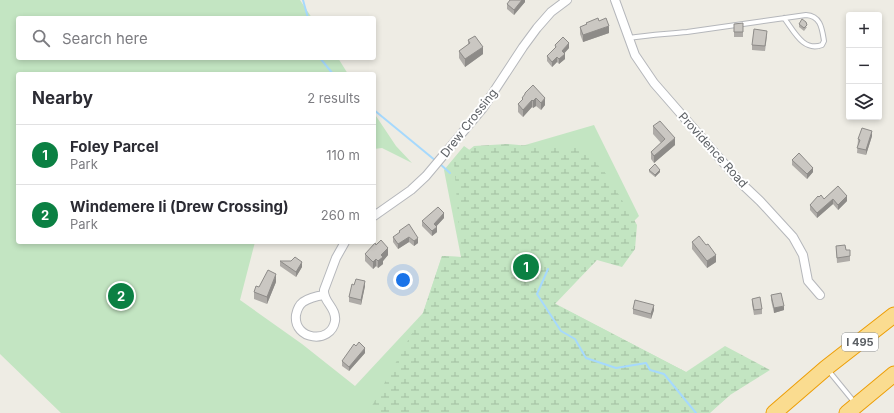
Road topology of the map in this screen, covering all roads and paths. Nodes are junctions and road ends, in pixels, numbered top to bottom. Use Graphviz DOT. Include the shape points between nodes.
graph roads {
  1 [pos="567,0"];
  2 [pos="614,0"];
  3 [pos="784,18"];
  4 [pos="628,39"];
  5 [pos="376,215"];
  6 [pos="344,244"];
  7 [pos="324,294"];
  8 [pos="820,294"];
  9 [pos="894,315"];
  10 [pos="826,368"];
  11 [pos="894,374"];
  12 [pos="852,409"];
  13 [pos="774,413"];
  1 -- 5 [label="street, Drew Crossing" via="551,12 537,28 483,108 426,176"];
  2 -- 4 [label="street, Providence Road"];
  3 -- 3 [label="lane" via="815,17 821,25 824,42 822,45 813,46 803,42"];
  3 -- 4 [label="lane"];
  4 -- 8 [label="street, Providence Road" via="634,55 654,83 742,184 793,237 803,255 808,281"];
  6 -- 7 [label="street" via="326,283"];
  7 -- 7 [label="street" via="333,308 335,322 330,332 315,338 300,330 296,314 303,302"];
  9 -- 10 [label="highway, I 495"];
  10 -- 12 [label="lane"];
  10 -- 13 [label="highway, I 495"];
  11 -- 12 [label="highway"];
}
